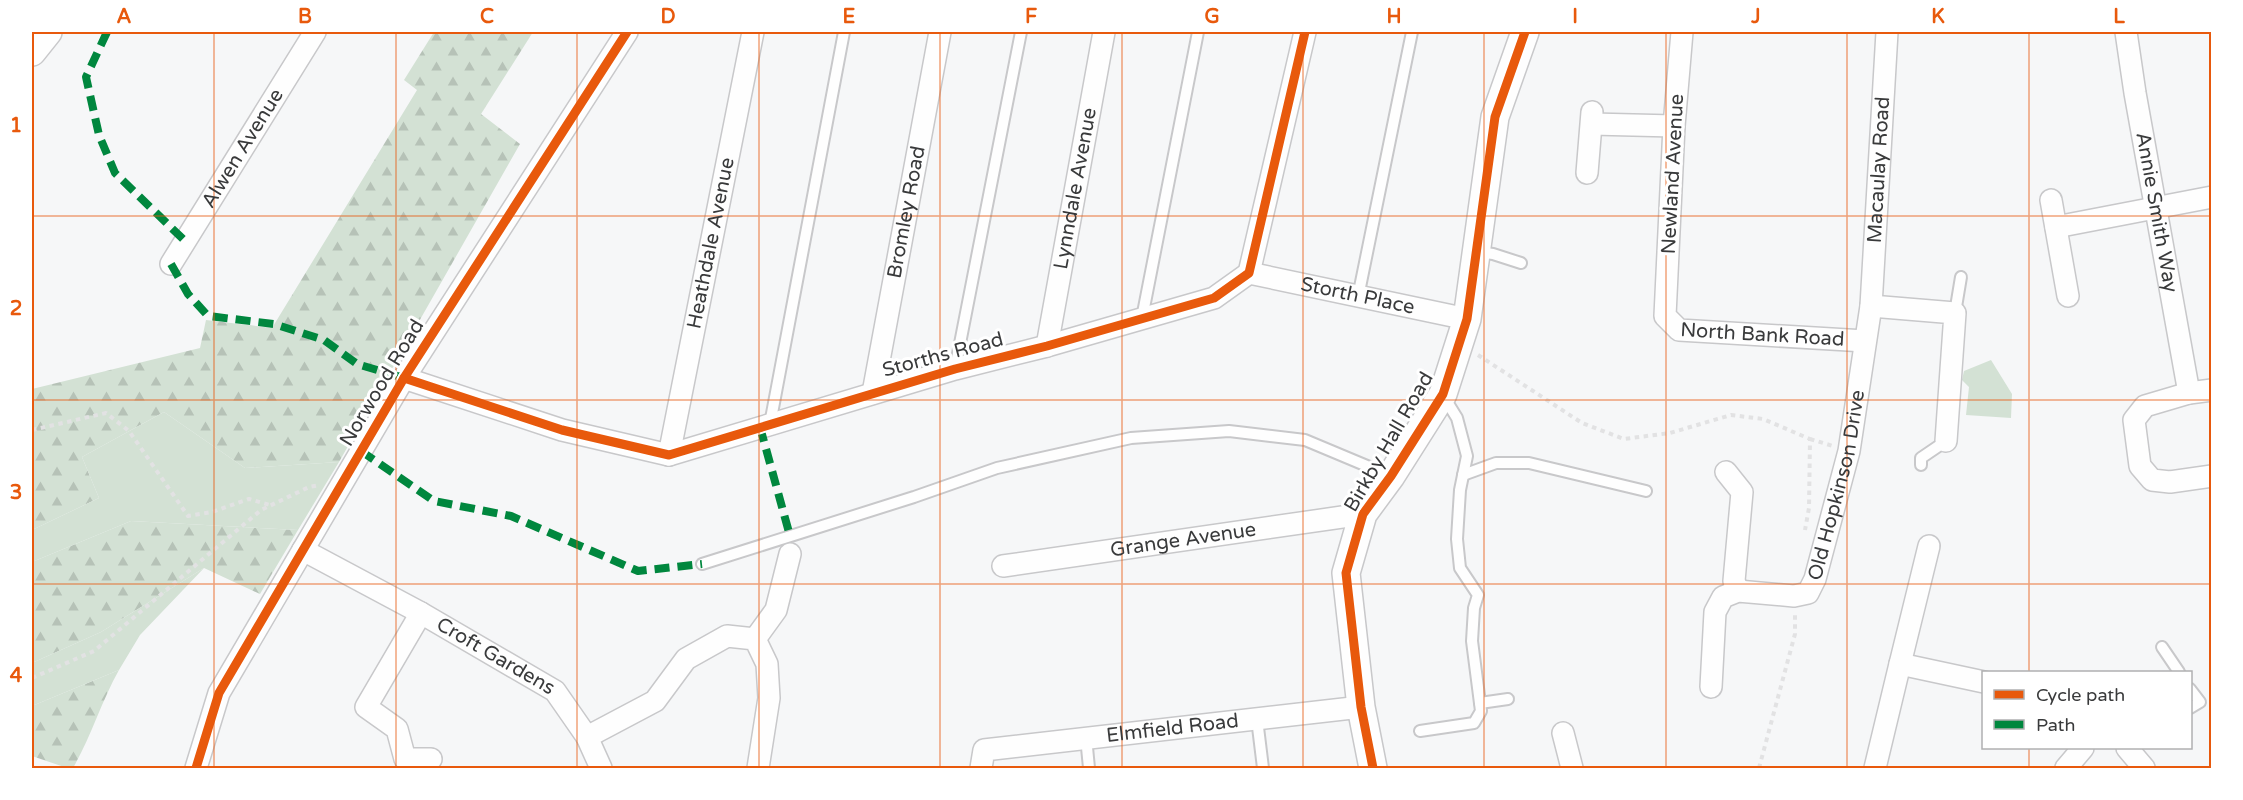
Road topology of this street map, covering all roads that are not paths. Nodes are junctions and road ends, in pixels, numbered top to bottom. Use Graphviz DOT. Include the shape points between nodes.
graph roads {
  1 [pos="48,32"];
  2 [pos="315,32"];
  3 [pos="627,32"];
  4 [pos="753,32"];
  5 [pos="844,32"];
  6 [pos="940,32"];
  7 [pos="1021,32"];
  8 [pos="1104,32"];
  9 [pos="1198,32"];
  10 [pos="1305,32"];
  11 [pos="1412,32"];
  12 [pos="1525,32"];
  13 [pos="1682,32"];
  14 [pos="1887,32"];
  15 [pos="2126,32"];
  16 [pos="32,52"];
  17 [pos="1674,126"];
  18 [pos="1587,173"];
  19 [pos="2211,197"];
  20 [pos="2051,200"];
  21 [pos="2155,207"];
  22 [pos="2056,227"];
  23 [pos="1477,252"];
  24 [pos="171,264"];
  25 [pos="1521,264"];
  26 [pos="1249,273"];
  27 [pos="1961,277"];
  28 [pos="2068,296"];
  29 [pos="1358,297"];
  30 [pos="1871,306"];
  31 [pos="1955,313"];
  32 [pos="1665,316"];
  33 [pos="1142,318"];
  34 [pos="1463,331"];
  35 [pos="1865,341"];
  36 [pos="1047,346"];
  37 [pos="955,369"];
  38 [pos="404,378"];
  39 [pos="2211,390"];
  40 [pos="873,393"];
  41 [pos="2189,393"];
  42 [pos="1443,394"];
  43 [pos="770,424"];
  44 [pos="1946,441"];
  45 [pos="669,455"];
  46 [pos="1921,465"];
  47 [pos="1726,472"];
  48 [pos="1464,475"];
  49 [pos="1391,476"];
  50 [pos="2211,476"];
  51 [pos="1646,491"];
  52 [pos="1363,514"];
  53 [pos="1929,546"];
  54 [pos="303,550"];
  55 [pos="790,554"];
  56 [pos="702,564"];
  57 [pos="1002,566"];
  58 [pos="1738,591"];
  59 [pos="422,613"];
  60 [pos="755,639"];
  61 [pos="2162,647"];
  62 [pos="1900,664"];
  63 [pos="2178,671"];
  64 [pos="1982,682"];
  65 [pos="1711,687"];
  66 [pos="2192,692"];
  67 [pos="1508,699"];
  68 [pos="1480,703"];
  69 [pos="1361,707"];
  70 [pos="2192,707"];
  71 [pos="1257,719"];
  72 [pos="1420,732"];
  73 [pos="1563,733"];
  74 [pos="587,737"];
  75 [pos="1086,737"];
  76 [pos="2081,749"];
  77 [pos="2130,749"];
  78 [pos="430,759"];
  79 [pos="982,759"];
  80 [pos="196,768"];
  81 [pos="601,768"];
  82 [pos="758,768"];
  83 [pos="1089,768"];
  84 [pos="1263,768"];
  85 [pos="1373,768"];
  86 [pos="1572,768"];
  87 [pos="1875,768"];
  88 [pos="2066,768"];
  89 [pos="2144,768"];
  1 -- 16 [label="street"];
  2 -- 24 [label="street, Alwen Avenue"];
  3 -- 38 [label="street, Norwood Road"];
  4 -- 45 [label="street, Heathdale Avenue"];
  5 -- 43 [label="lane"];
  6 -- 40 [label="street, Bromley Road"];
  7 -- 37 [label="lane"];
  8 -- 36 [label="street, Lynndale Avenue"];
  9 -- 33 [label="lane"];
  10 -- 26 [label="street"];
  11 -- 29 [label="lane"];
  12 -- 23 [label="street, Birkby Hall Road" via="1495,117"];
  13 -- 17 [label="street, Newland Avenue"];
  14 -- 30 [label="street, Macaulay Road"];
  15 -- 21 [label="street, Annie Smith Way"];
  17 -- 18 [label="street" via="1592,117"];
  17 -- 32 [label="street, Newland Avenue"];
  19 -- 21 [label="street"];
  20 -- 22 [label="street"];
  21 -- 22 [label="street"];
  21 -- 41 [label="street, Annie Smith Way"];
  22 -- 28 [label="street"];
  23 -- 25 [label="lane"];
  23 -- 34 [label="street, Birkby Hall Road"];
  26 -- 29 [label="street, Storth Place"];
  26 -- 33 [label="street, Storths Road" via="1214,298"];
  27 -- 31 [label="lane"];
  29 -- 34 [label="street, Storth Place"];
  30 -- 31 [label="street"];
  30 -- 35 [label="street, Macaulay Road"];
  31 -- 44 [label="street"];
  32 -- 35 [label="street, North Bank Road" via="1679,330"];
  33 -- 36 [label="street, Storths Road"];
  34 -- 42 [label="street, Birkby Hall Road"];
  35 -- 58 [label="street, Old Hopkinson Drive" via="1850,451 1808,593 1794,596"];
  36 -- 37 [label="street, Storths Road"];
  37 -- 40 [label="street, Storths Road"];
  38 -- 45 [label="street" via="562,430"];
  38 -- 54 [label="street, Norwood Road"];
  39 -- 41 [label="street"];
  40 -- 43 [label="street, Storths Road"];
  41 -- 50 [label="street" via="2145,406 2134,420 2140,466 2152,480 2170,482"];
  42 -- 48 [label="lane" via="1457,418 1467,456"];
  42 -- 49 [label="street, Birkby Hall Road"];
  43 -- 45 [label="street, Storths Road"];
  44 -- 46 [label="lane" via="1922,458"];
  47 -- 58 [label="street" via="1742,492 1734,581"];
  48 -- 51 [label="lane" via="1496,463 1529,463"];
  48 -- 68 [label="lane" via="1457,539 1460,568 1478,595 1472,641"];
  49 -- 52 [label="street, Birkby Hall Road"];
  49 -- 56 [label="lane" via="1305,440 1228,431 1131,438 997,468"];
  52 -- 57 [label="street, Grange Avenue"];
  52 -- 69 [label="street, Birkby Hall Road" via="1346,573"];
  53 -- 62 [label="street"];
  54 -- 59 [label="street, Croft Gardens"];
  54 -- 80 [label="street, Norwood Road" via="219,693"];
  55 -- 60 [label="street" via="776,610"];
  58 -- 65 [label="street" via="1723,597 1715,612"];
  59 -- 74 [label="street, Croft Gardens" via="555,691"];
  59 -- 78 [label="street, Croft Gardens" via="366,707 397,729 405,759"];
  60 -- 74 [label="street" via="727,636 686,659 655,700"];
  60 -- 82 [label="street" via="767,664 769,698"];
  61 -- 63 [label="lane"];
  62 -- 64 [label="street"];
  62 -- 87 [label="street"];
  66 -- 70 [label="lane" via="2200,702"];
  67 -- 68 [label="lane"];
  68 -- 72 [label="lane" via="1481,711 1474,723"];
  69 -- 71 [label="street, Elmfield Road"];
  69 -- 85 [label="street, Birkby Hall Road"];
  71 -- 75 [label="street, Elmfield Road"];
  71 -- 84 [label="lane"];
  73 -- 86 [label="street"];
  74 -- 81 [label="street, Croft Gardens"];
  75 -- 79 [label="street, Elmfield Road"];
  75 -- 83 [label="lane"];
  76 -- 88 [label="street"];
  77 -- 89 [label="street"];
}
